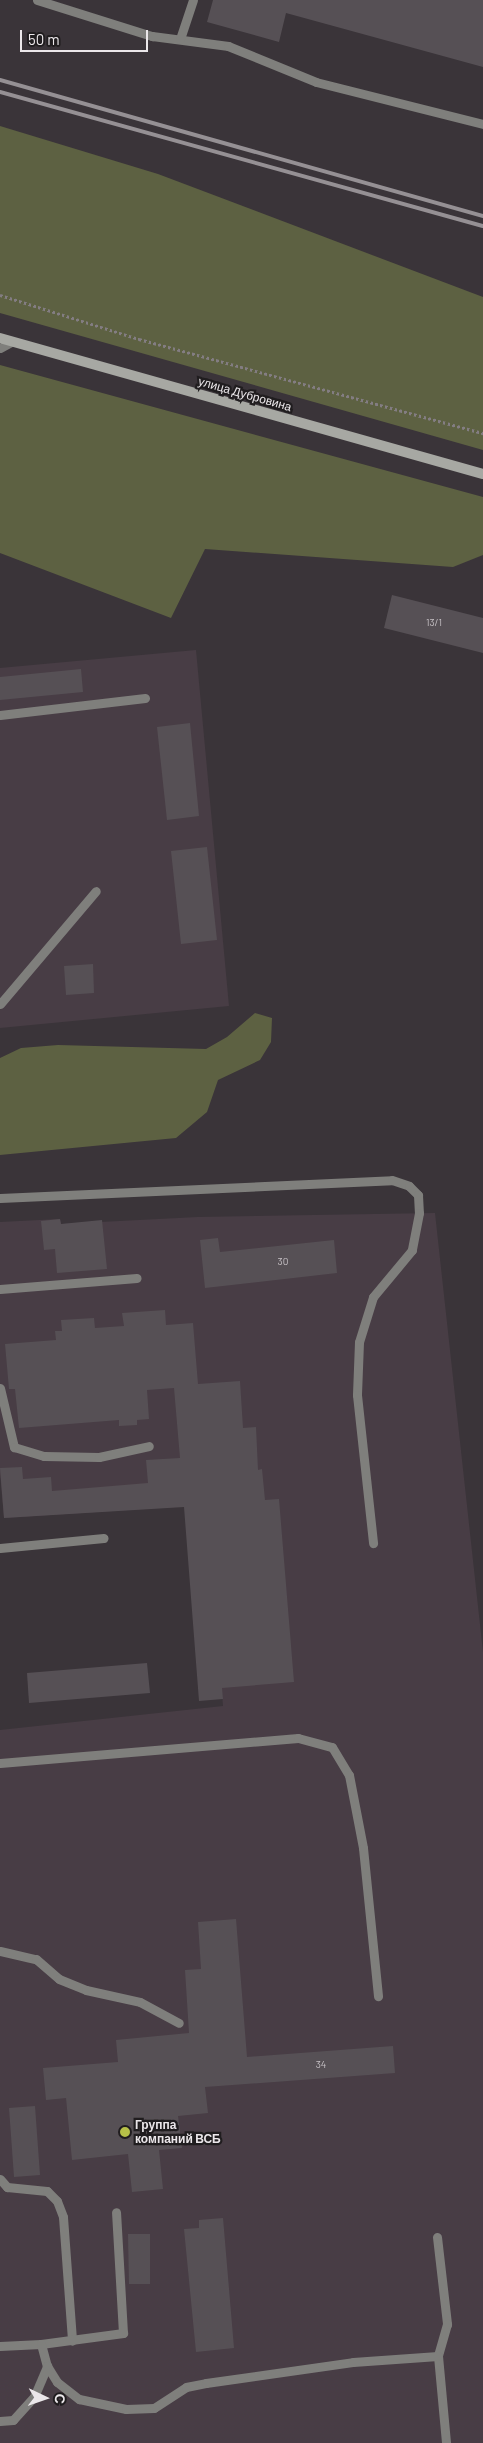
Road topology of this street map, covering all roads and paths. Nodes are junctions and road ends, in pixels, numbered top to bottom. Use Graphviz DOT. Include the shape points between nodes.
graph roads {
  1 [pos="37,0"];
  2 [pos="193,0"];
  3 [pos="180,39"];
  4 [pos="483,124"];
  5 [pos="0,295"];
  6 [pos="0,338"];
  7 [pos="11,342"];
  8 [pos="0,348"];
  9 [pos="483,433"];
  10 [pos="483,474"];
  11 [pos="145,698"];
  12 [pos="0,715"];
  13 [pos="96,890"];
  14 [pos="0,1004"];
  15 [pos="0,1198"];
  16 [pos="137,1278"];
  17 [pos="0,1289"];
  18 [pos="0,1388"];
  19 [pos="149,1446"];
  20 [pos="104,1538"];
  21 [pos="373,1543"];
  22 [pos="0,1548"];
  23 [pos="0,1763"];
  24 [pos="0,1951"];
  25 [pos="378,1996"];
  26 [pos="179,2023"];
  27 [pos="0,2179"];
  28 [pos="116,2212"];
  29 [pos="437,2237"];
  30 [pos="72,2341"];
  31 [pos="41,2344"];
  32 [pos="0,2346"];
  33 [pos="438,2356"];
  34 [pos="47,2366"];
  35 [pos="0,2421"];
  36 [pos="446,2443"];
  1 -- 3 [label="lane" via="152,36"];
  2 -- 3 [label="lane"];
  3 -- 4 [label="lane" via="228,46 316,82"];
  5 -- 9 [label="path" via="139,339"];
  6 -- 7 [label="main road, улица Дубровина"];
  7 -- 8 [label="lane"];
  7 -- 10 [label="main road, улица Дубровина"];
  11 -- 12 [label="lane"];
  13 -- 14 [label="lane"];
  15 -- 21 [label="lane" via="392,1180 409,1186 418,1195 419,1213 412,1250 373,1297 359,1342 356,1395"];
  16 -- 17 [label="lane"];
  18 -- 19 [label="lane" via="14,1447 44,1456 99,1457"];
  20 -- 22 [label="lane"];
  23 -- 25 [label="lane" via="298,1738 332,1747 349,1775 363,1848"];
  24 -- 26 [label="lane" via="36,1959 59,1979 86,1990 140,2002"];
  27 -- 30 [label="lane" via="7,2187 47,2191 57,2200 63,2217"];
  28 -- 30 [label="lane" via="123,2333"];
  29 -- 33 [label="lane" via="447,2324"];
  30 -- 31 [label="lane"];
  31 -- 32 [label="lane"];
  31 -- 34 [label="lane"];
  33 -- 34 [label="lane" via="353,2362 206,2383 186,2387 154,2408 126,2409 79,2399 57,2382"];
  33 -- 36 [label="lane"];
  34 -- 35 [label="lane" via="34,2397 14,2420"];
}
